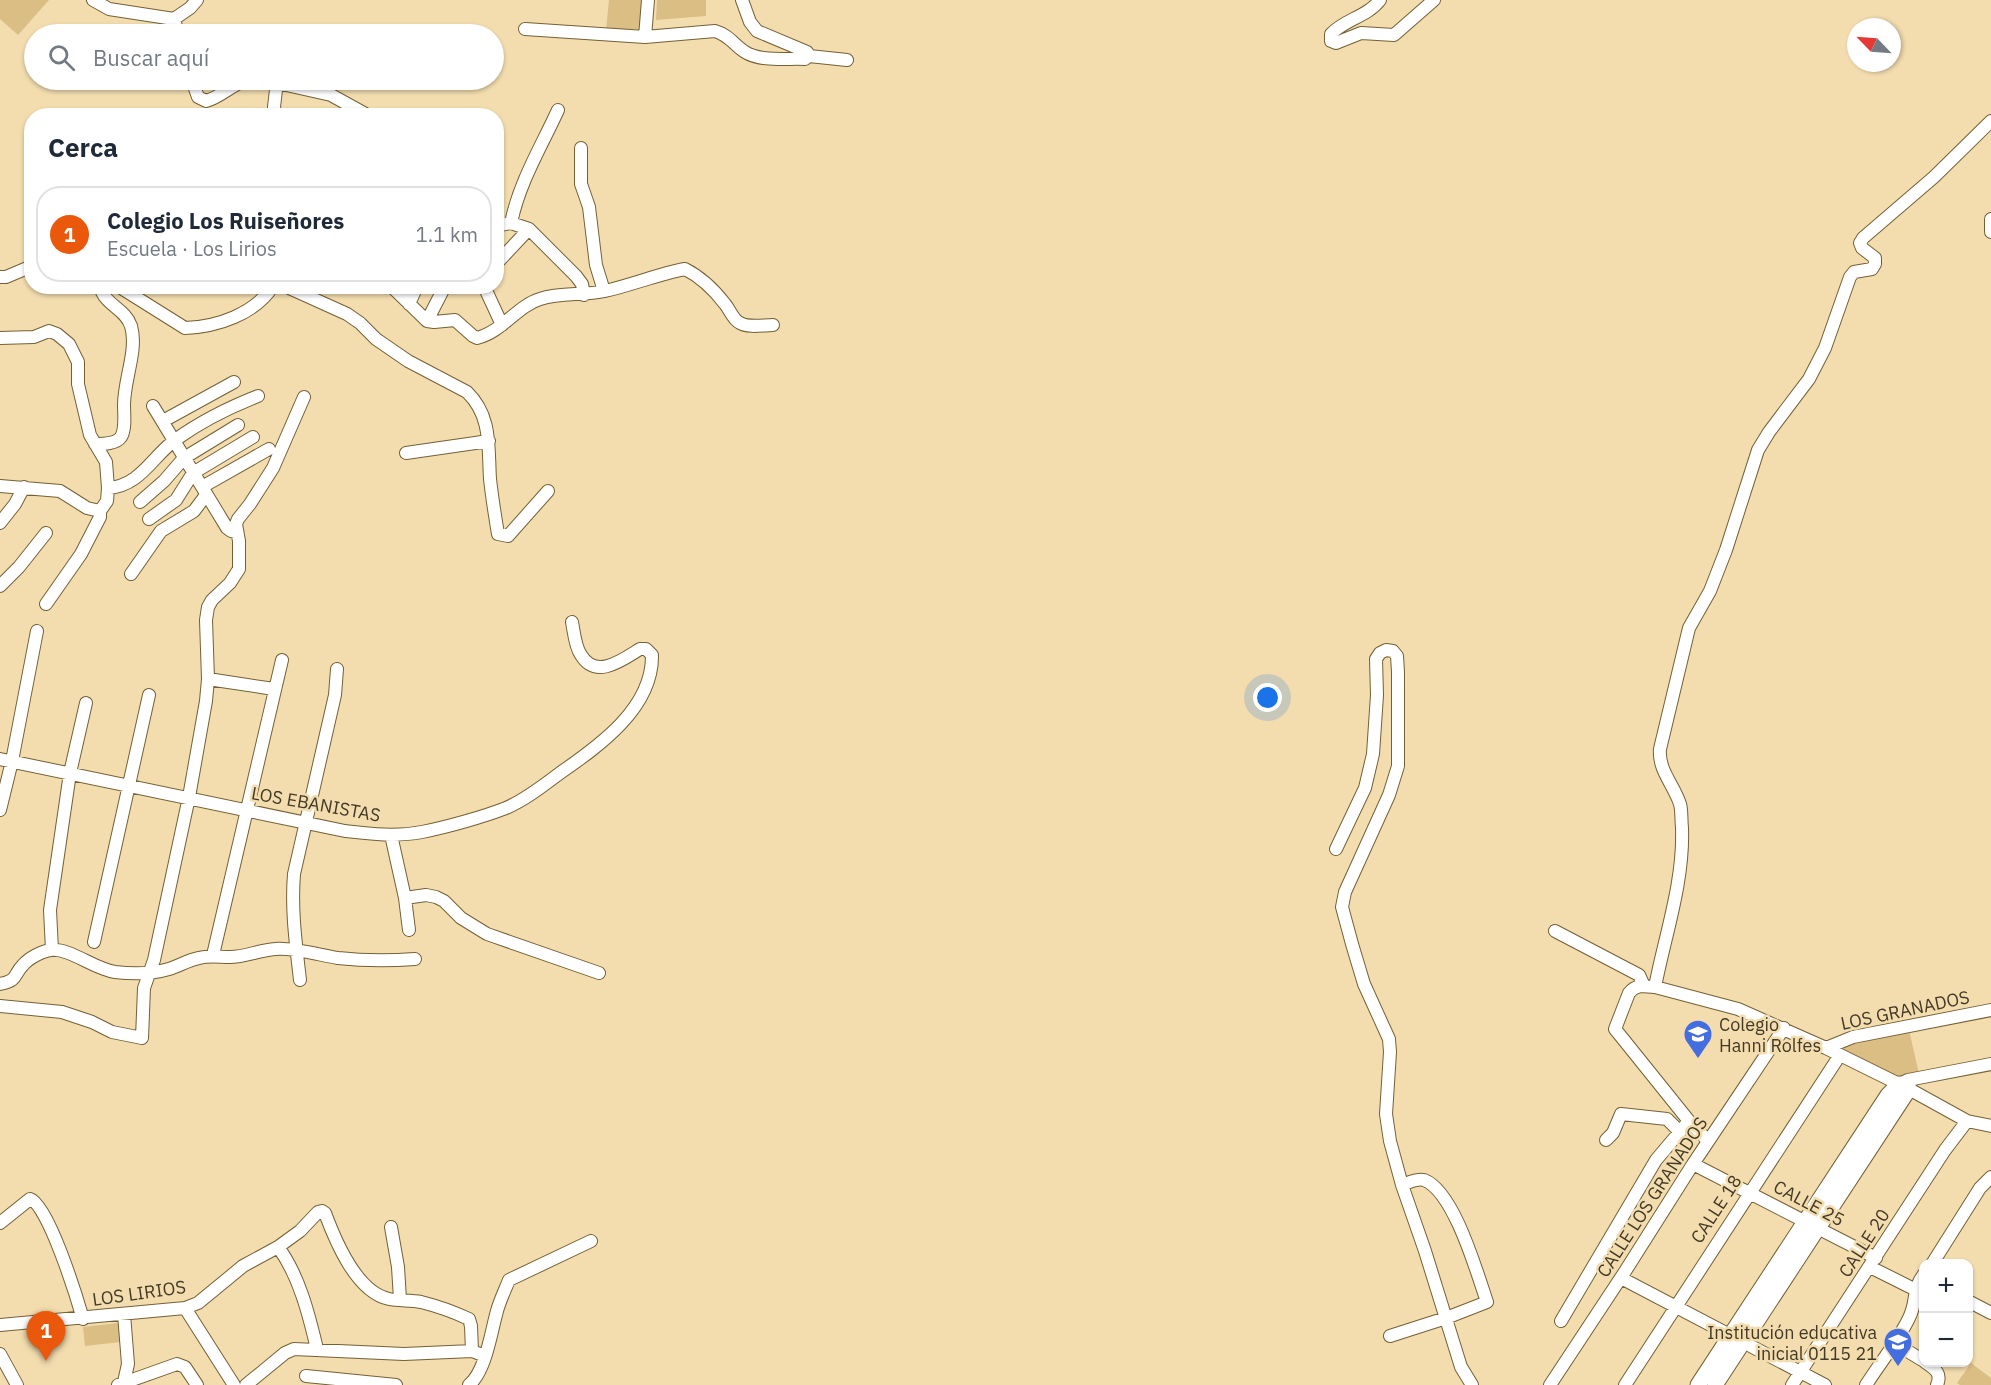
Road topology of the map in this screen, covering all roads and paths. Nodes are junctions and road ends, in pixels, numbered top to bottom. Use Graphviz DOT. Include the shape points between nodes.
graph roads {
  1 [pos="93,0"];
  2 [pos="197,0"];
  3 [pos="648,0"];
  4 [pos="742,0"];
  5 [pos="1380,0"];
  6 [pos="1434,0"];
  7 [pos="174,19"];
  8 [pos="175,24"];
  9 [pos="525,29"];
  10 [pos="645,37"];
  11 [pos="809,56"];
  12 [pos="847,60"];
  13 [pos="196,90"];
  14 [pos="227,90"];
  15 [pos="276,90"];
  16 [pos="312,90"];
  17 [pos="274,108"];
  18 [pos="355,108"];
  19 [pos="558,110"];
  20 [pos="1991,121"];
  21 [pos="581,148"];
  22 [pos="1991,219"];
  23 [pos="511,224"];
  24 [pos="504,225"];
  25 [pos="529,229"];
  26 [pos="1991,232"];
  27 [pos="504,256"];
  28 [pos="24,269"];
  29 [pos="0,277"];
  30 [pos="604,291"];
  31 [pos="103,294"];
  32 [pos="131,294"];
  33 [pos="267,294"];
  34 [pos="302,294"];
  35 [pos="400,294"];
  36 [pos="413,294"];
  37 [pos="441,294"];
  38 [pos="488,294"];
  39 [pos="584,295"];
  40 [pos="409,304"];
  41 [pos="427,321"];
  42 [pos="502,325"];
  43 [pos="773,325"];
  44 [pos="0,338"];
  45 [pos="234,382"];
  46 [pos="258,396"];
  47 [pos="304,397"];
  48 [pos="153,406"];
  49 [pos="163,421"];
  50 [pos="238,425"];
  51 [pos="253,437"];
  52 [pos="174,441"];
  53 [pos="489,441"];
  54 [pos="95,444"];
  55 [pos="269,449"];
  56 [pos="406,453"];
  57 [pos="184,458"];
  58 [pos="193,473"];
  59 [pos="0,486"];
  60 [pos="24,487"];
  61 [pos="108,488"];
  62 [pos="204,491"];
  63 [pos="548,491"];
  64 [pos="140,502"];
  65 [pos="100,511"];
  66 [pos="149,519"];
  67 [pos="0,524"];
  68 [pos="237,532"];
  69 [pos="46,533"];
  70 [pos="131,574"];
  71 [pos="0,586"];
  72 [pos="46,604"];
  73 [pos="572,622"];
  74 [pos="37,631"];
  75 [pos="282,660"];
  76 [pos="337,669"];
  77 [pos="208,679"];
  78 [pos="274,689"];
  79 [pos="149,695"];
  80 [pos="86,703"];
  81 [pos="6,760"];
  82 [pos="70,773"];
  83 [pos="130,785"];
  84 [pos="189,797"];
  85 [pos="0,810"];
  86 [pos="248,811"];
  87 [pos="306,824"];
  88 [pos="391,836"];
  89 [pos="1336,849"];
  90 [pos="405,898"];
  91 [pos="409,930"];
  92 [pos="1555,931"];
  93 [pos="94,942"];
  94 [pos="52,950"];
  95 [pos="297,952"];
  96 [pos="213,955"];
  97 [pos="415,959"];
  98 [pos="150,973"];
  99 [pos="599,973"];
  100 [pos="300,980"];
  101 [pos="0,984"];
  102 [pos="1650,987"];
  103 [pos="0,1006"];
  104 [pos="1991,1010"];
  105 [pos="1784,1028"];
  106 [pos="1826,1048"];
  107 [pos="1840,1055"];
  108 [pos="1991,1065"];
  109 [pos="1909,1084"];
  110 [pos="1689,1121"];
  111 [pos="1967,1121"];
  112 [pos="1991,1126"];
  113 [pos="1680,1132"];
  114 [pos="1606,1140"];
  115 [pos="1708,1141"];
  116 [pos="1693,1164"];
  117 [pos="1991,1177"];
  118 [pos="1402,1185"];
  119 [pos="1749,1192"];
  120 [pos="0,1222"];
  121 [pos="1812,1225"];
  122 [pos="391,1227"];
  123 [pos="591,1241"];
  124 [pos="278,1247"];
  125 [pos="1935,1259"];
  126 [pos="1873,1262"];
  127 [pos="1622,1278"];
  128 [pos="1919,1287"];
  129 [pos="400,1299"];
  130 [pos="1973,1304"];
  131 [pos="1675,1305"];
  132 [pos="185,1308"];
  133 [pos="1991,1313"];
  134 [pos="124,1314"];
  135 [pos="1446,1318"];
  136 [pos="83,1319"];
  137 [pos="1561,1321"];
  138 [pos="0,1325"];
  139 [pos="1390,1336"];
  140 [pos="1737,1338"];
  141 [pos="1894,1343"];
  142 [pos="317,1349"];
  143 [pos="472,1351"];
  144 [pos="0,1354"];
  145 [pos="485,1356"];
  146 [pos="1919,1359"];
  147 [pos="1932,1367"];
  148 [pos="1800,1371"];
  149 [pos="306,1376"];
  150 [pos="121,1383"];
  151 [pos="1467,1383"];
  152 [pos="1939,1384"];
  153 [pos="16,1385"];
  154 [pos="196,1385"];
  155 [pos="234,1385"];
  156 [pos="246,1385"];
  157 [pos="396,1385"];
  158 [pos="469,1385"];
  159 [pos="1550,1385"];
  160 [pos="1625,1385"];
  161 [pos="1698,1385"];
  162 [pos="1714,1385"];
  163 [pos="1792,1385"];
  164 [pos="1825,1385"];
  165 [pos="1866,1385"];
  1 -- 7 [label="street" via="109,9"];
  2 -- 7 [label="street"];
  3 -- 10 [label="street"];
  4 -- 11 [label="street" via="757,31"];
  5 -- 6 [label="street" via="1365,13 1343,22 1331,34 1331,40 1336,44 1361,33 1394,35"];
  7 -- 8 [label="street"];
  9 -- 10 [label="street"];
  10 -- 11 [label="street" via="715,32 725,34 747,54 757,57"];
  11 -- 12 [label="street"];
  13 -- 14 [label="street" via="198,97 206,101"];
  15 -- 17 [label="street"];
  16 -- 18 [label="street"];
  19 -- 23 [label="street" via="525,178"];
  20 -- 102 [label="street" via="1863,238 1862,248 1875,258 1875,264 1872,269 1854,272 1850,278 1825,348 1809,379 1758,450 1726,550 1710,591 1689,628 1660,749 1659,760 1680,806 1682,838 1673,911"];
  21 -- 30 [label="street" via="582,184"];
  22 -- 26 [label="street"];
  23 -- 24 [label="street"];
  23 -- 25 [label="street"];
  25 -- 27 [label="street"];
  25 -- 39 [label="street" via="576,276"];
  28 -- 29 [label="street"];
  30 -- 39 [label="street"];
  30 -- 43 [label="street" via="686,269 706,284 736,321"];
  31 -- 54 [label="street" via="126,315 133,337 123,434 119,440"];
  32 -- 33 [label="street" via="185,328 196,328 240,316"];
  34 -- 53 [label="street" via="360,323 408,361 467,392 487,424"];
  35 -- 40 [label="street"];
  36 -- 40 [label="street"];
  37 -- 41 [label="street"];
  38 -- 42 [label="street"];
  39 -- 42 [label="street" via="538,299"];
  40 -- 41 [label="street"];
  41 -- 42 [label="street" via="455,320 477,338"];
  44 -- 54 [label="street" via="34,337 49,331 69,344 78,362 83,413"];
  45 -- 49 [label="street"];
  46 -- 52 [label="street"];
  47 -- 68 [label="street" via="273,468 238,519"];
  48 -- 49 [label="street"];
  49 -- 52 [label="street"];
  50 -- 57 [label="street"];
  51 -- 58 [label="street"];
  52 -- 57 [label="street"];
  52 -- 61 [label="street" via="127,484"];
  53 -- 56 [label="street"];
  53 -- 63 [label="street" via="498,534 508,536"];
  54 -- 61 [label="street" via="106,462"];
  55 -- 62 [label="street"];
  57 -- 58 [label="street"];
  57 -- 64 [label="street"];
  58 -- 62 [label="street"];
  58 -- 66 [label="street" via="176,500"];
  59 -- 60 [label="street"];
  60 -- 65 [label="street" via="60,491 87,508"];
  60 -- 67 [label="street"];
  61 -- 65 [label="street" via="107,501"];
  62 -- 68 [label="street" via="227,528"];
  62 -- 70 [label="street" via="194,511 161,531"];
  65 -- 72 [label="street" via="81,554"];
  68 -- 77 [label="street" via="239,569 208,607"];
  69 -- 71 [label="street"];
  73 -- 88 [label="street, LOS EBANISTAS" via="580,654 590,665 607,667 640,649 652,654 645,688 619,727 542,787 507,807 422,832"];
  74 -- 81 [label="street"];
  75 -- 78 [label="street"];
  76 -- 87 [label="street" via="335,695"];
  77 -- 78 [label="street"];
  77 -- 84 [label="street"];
  78 -- 86 [label="street"];
  79 -- 83 [label="street"];
  80 -- 82 [label="street"];
  81 -- 82 [label="street, LOS EBANISTAS"];
  81 -- 85 [label="street"];
  82 -- 83 [label="street, LOS EBANISTAS"];
  82 -- 94 [label="street" via="50,910"];
  83 -- 84 [label="street, LOS EBANISTAS"];
  83 -- 93 [label="street"];
  84 -- 86 [label="street, LOS EBANISTAS"];
  84 -- 98 [label="street"];
  86 -- 87 [label="street, LOS EBANISTAS"];
  86 -- 96 [label="street"];
  87 -- 88 [label="street, LOS EBANISTAS"];
  87 -- 95 [label="street" via="292,890"];
  88 -- 90 [label="street"];
  89 -- 118 [label="street" via="1365,788 1373,754 1376,659 1386,650 1393,651 1398,672 1398,766 1342,907 1364,984 1389,1039 1386,1114"];
  90 -- 91 [label="street"];
  90 -- 99 [label="street" via="436,897 487,934"];
  92 -- 102 [label="street" via="1639,975"];
  94 -- 98 [label="street" via="114,972"];
  94 -- 101 [label="street" via="28,961 17,976"];
  95 -- 96 [label="street" via="277,948 230,957"];
  95 -- 97 [label="street" via="375,962"];
  95 -- 100 [label="street"];
  96 -- 98 [label="street"];
  98 -- 103 [label="street" via="142,999 142,1038 112,1032 62,1012"];
  102 -- 105 [label="street" via="1738,1009"];
  102 -- 110 [label="street" via="1633,988 1615,1029"];
  104 -- 106 [label="street, LOS GRANADOS" via="1852,1037"];
  105 -- 106 [label="street"];
  105 -- 115 [label="street, CALLE LOS GRANADOS"];
  106 -- 107 [label="street"];
  107 -- 109 [label="street"];
  107 -- 119 [label="street, CALLE 18"];
  108 -- 109 [label="street"];
  109 -- 111 [label="street"];
  109 -- 121 [label="main road" via="1888,1095"];
  110 -- 113 [label="street"];
  110 -- 115 [label="street"];
  111 -- 112 [label="street"];
  111 -- 126 [label="street, CALLE 20"];
  113 -- 114 [label="street" via="1667,1119 1621,1114"];
  113 -- 137 [label="street" via="1656,1160"];
  115 -- 116 [label="street, CALLE LOS GRANADOS"];
  116 -- 119 [label="street, CALLE 25"];
  116 -- 127 [label="street, CALLE LOS GRANADOS"];
  117 -- 125 [label="street"];
  118 -- 135 [label="street"];
  118 -- 135 [label="street" via="1424,1180 1444,1199 1457,1219 1487,1302"];
  119 -- 121 [label="street, CALLE 25"];
  119 -- 131 [label="street, CALLE 18"];
  120 -- 136 [label="street" via="30,1199 37,1203 57,1245"];
  121 -- 126 [label="street, CALLE 25"];
  121 -- 140 [label="main road"];
  122 -- 129 [label="street"];
  123 -- 145 [label="street" via="509,1280"];
  124 -- 129 [label="street, LOS LIRIOS" via="318,1212 325,1212 347,1264 359,1278 376,1294"];
  124 -- 132 [label="street, LOS LIRIOS" via="243,1266 198,1303"];
  124 -- 142 [label="street" via="290,1266"];
  126 -- 128 [label="street, CALLE 25"];
  126 -- 148 [label="street, CALLE 20"];
  127 -- 131 [label="street"];
  127 -- 159 [label="street, CALLE LOS GRANADOS"];
  128 -- 141 [label="street" via="1909,1318"];
  129 -- 143 [label="street" via="469,1319"];
  130 -- 133 [label="street"];
  131 -- 140 [label="street"];
  131 -- 160 [label="street, CALLE 18"];
  132 -- 134 [label="street, LOS LIRIOS"];
  132 -- 155 [label="street"];
  134 -- 136 [label="street, LOS LIRIOS"];
  134 -- 150 [label="street" via="128,1364"];
  135 -- 139 [label="street"];
  135 -- 151 [label="street"];
  136 -- 138 [label="street, LOS LIRIOS"];
  140 -- 148 [label="street"];
  140 -- 161 [label="main road"];
  140 -- 162 [label="main road"];
  141 -- 146 [label="street"];
  141 -- 165 [label="street"];
  142 -- 143 [label="street" via="404,1354"];
  142 -- 156 [label="street" via="285,1353"];
  143 -- 145 [label="street"];
  144 -- 153 [label="street"];
  145 -- 158 [label="street"];
  147 -- 152 [label="street" via="1940,1376"];
  148 -- 163 [label="street, CALLE 20"];
  148 -- 164 [label="street"];
  149 -- 157 [label="street"];
  150 -- 154 [label="street" via="177,1364 185,1367"];
}
